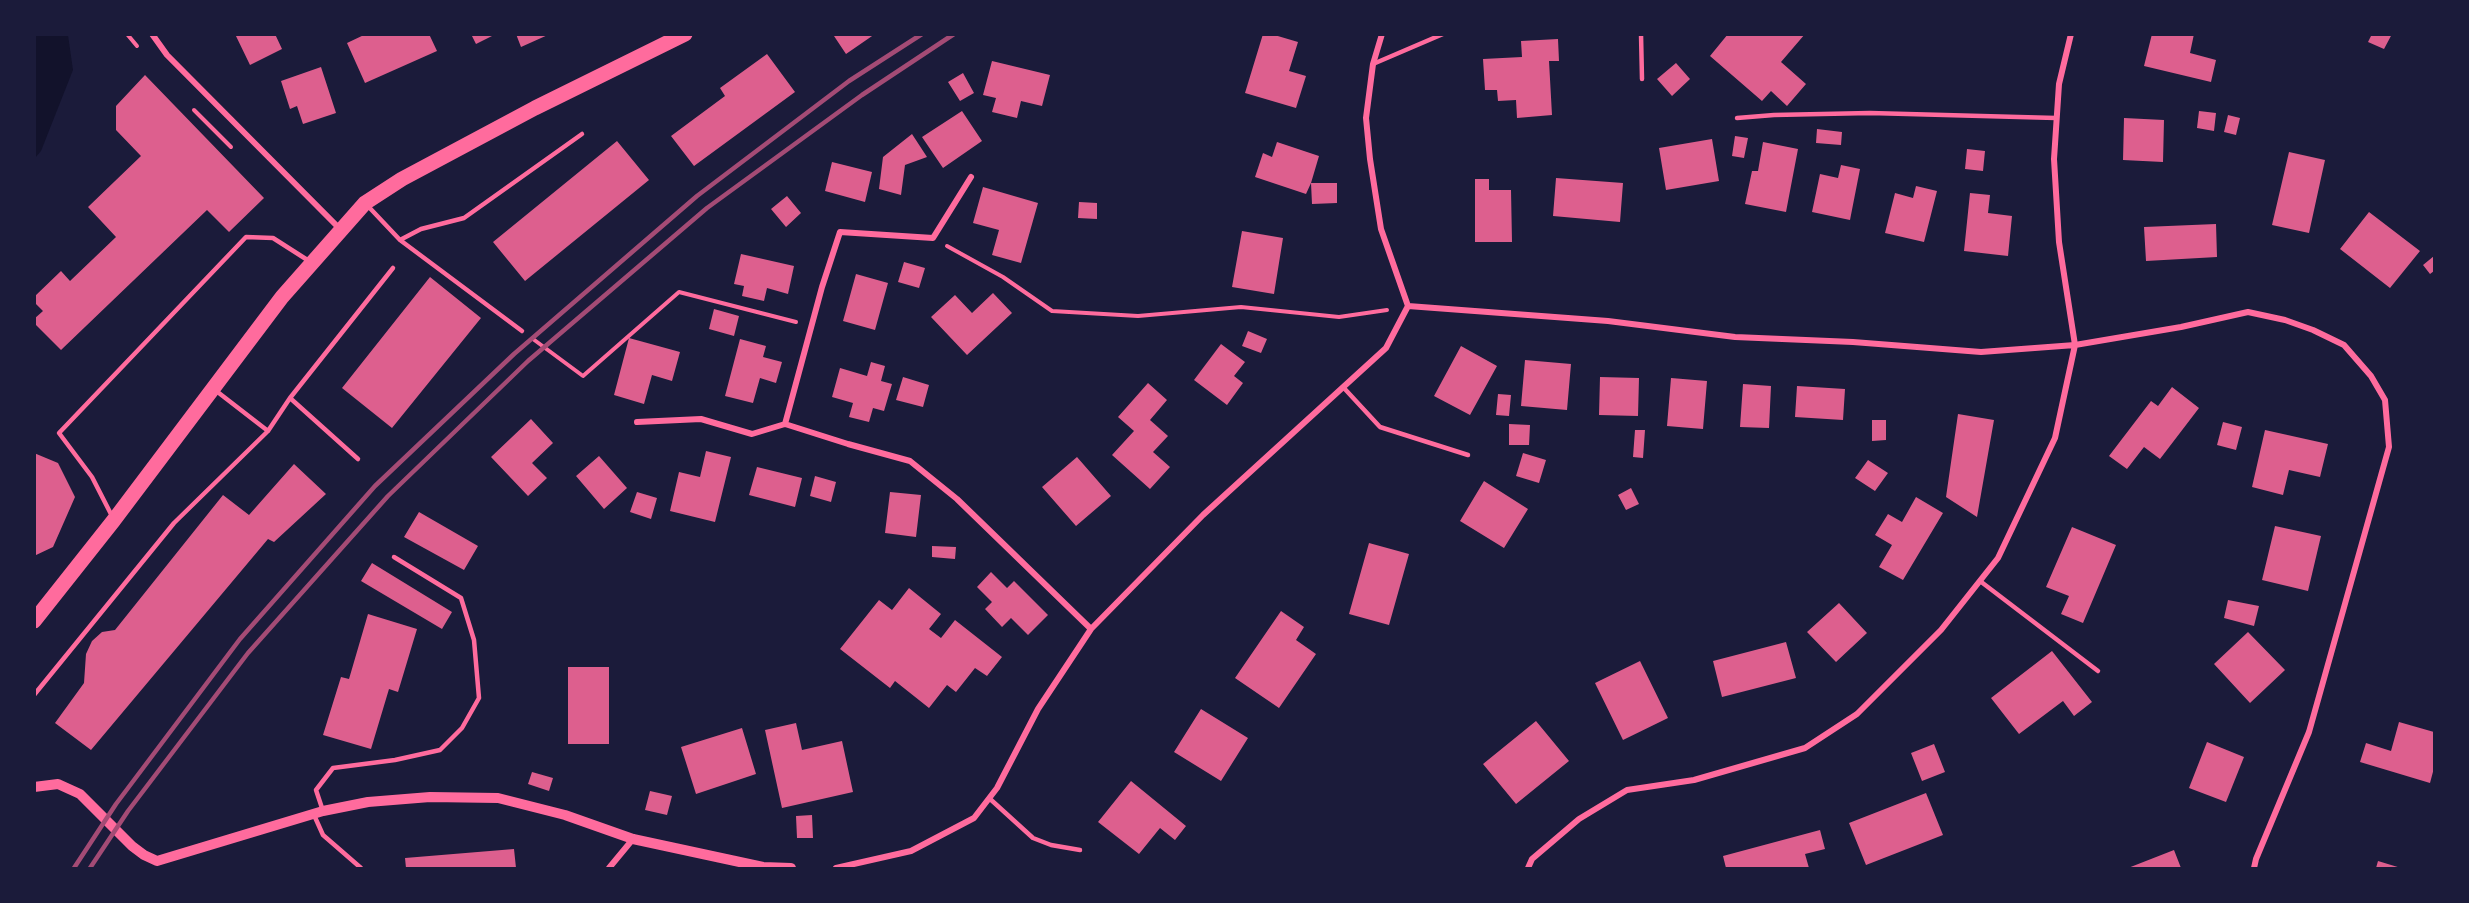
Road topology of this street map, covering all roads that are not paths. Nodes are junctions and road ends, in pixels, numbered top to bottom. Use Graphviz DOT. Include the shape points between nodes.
graph roads {
  1 [pos="152,34"];
  2 [pos="686,34"];
  3 [pos="1382,34"];
  4 [pos="1443,34"];
  5 [pos="1641,34"];
  6 [pos="2071,34"];
  7 [pos="1373,64"];
  8 [pos="1642,79"];
  9 [pos="1737,118"];
  10 [pos="2056,118"];
  11 [pos="582,134"];
  12 [pos="971,177"];
  13 [pos="365,202"];
  14 [pos="340,229"];
  15 [pos="400,240"];
  16 [pos="311,263"];
  17 [pos="393,268"];
  18 [pos="1408,306"];
  19 [pos="522,331"];
  20 [pos="2075,345"];
  21 [pos="1343,387"];
  22 [pos="213,389"];
  23 [pos="290,398"];
  24 [pos="637,422"];
  25 [pos="785,424"];
  26 [pos="268,431"];
  27 [pos="1468,455"];
  28 [pos="358,459"];
  29 [pos="114,520"];
  30 [pos="394,557"];
  31 [pos="1980,581"];
  32 [pos="34,621"];
  33 [pos="1090,629"];
  34 [pos="2098,671"];
  35 [pos="34,695"];
  36 [pos="34,786"];
  37 [pos="989,798"];
  38 [pos="318,813"];
  39 [pos="633,839"];
  40 [pos="1080,850"];
  41 [pos="156,865"];
  42 [pos="361,868"];
  43 [pos="609,868"];
  44 [pos="763,868"];
  45 [pos="791,868"];
  46 [pos="836,868"];
  47 [pos="1528,868"];
  48 [pos="2254,868"];
  1 -- 14 [label="street" via="167,55"];
  2 -- 13 [label="main road" via="535,108"];
  3 -- 7 [label="street"];
  4 -- 7 [label="lane"];
  5 -- 8 [label="lane"];
  6 -- 10 [label="street" via="2059,84"];
  7 -- 18 [label="street" via="1366,118 1370,159 1381,229"];
  9 -- 10 [label="lane" via="1870,113"];
  10 -- 20 [label="street" via="2059,242"];
  11 -- 15 [label="lane" via="464,218 422,229"];
  12 -- 25 [label="street" via="933,238 840,232"];
  13 -- 14 [label="main road"];
  13 -- 15 [label="lane"];
  14 -- 16 [label="main road"];
  15 -- 19 [label="lane"];
  16 -- 22 [label="main road"];
  16 -- 29 [label="lane" via="273,238 246,237 59,433 92,477"];
  17 -- 23 [label="lane"];
  18 -- 20 [label="street" via="1608,321 1735,337 1981,352"];
  18 -- 21 [label="street" via="1386,348"];
  20 -- 31 [label="street" via="2055,438 1998,558"];
  20 -- 48 [label="street" via="2248,312 2303,326 2344,345 2371,376 2385,400 2389,447 2370,516 2309,732"];
  21 -- 27 [label="lane" via="1380,427"];
  21 -- 33 [label="street" via="1203,515"];
  22 -- 26 [label="lane"];
  22 -- 29 [label="main road"];
  23 -- 26 [label="lane"];
  23 -- 28 [label="lane"];
  24 -- 25 [label="street" via="701,419 752,434"];
  25 -- 33 [label="street" via="910,461 957,499"];
  26 -- 35 [label="lane" via="174,523"];
  29 -- 32 [label="main road"];
  30 -- 38 [label="lane" via="461,598 474,640 478,698 462,728 440,750 333,768 316,790"];
  31 -- 34 [label="lane"];
  31 -- 47 [label="street" via="1941,630 1857,714 1805,748 1694,780 1627,790 1579,819 1532,859"];
  33 -- 37 [label="street" via="1038,709"];
  36 -- 41 [label="street" via="58,784 80,794"];
  37 -- 40 [label="lane" via="1033,838"];
  37 -- 46 [label="street" via="974,818 911,851"];
  38 -- 39 [label="street" via="389,800 498,798 565,815"];
  38 -- 41 [label="street"];
  38 -- 42 [label="lane" via="323,836"];
  39 -- 43 [label="street"];
  39 -- 44 [label="street"];
  44 -- 45 [label="street"];
}
